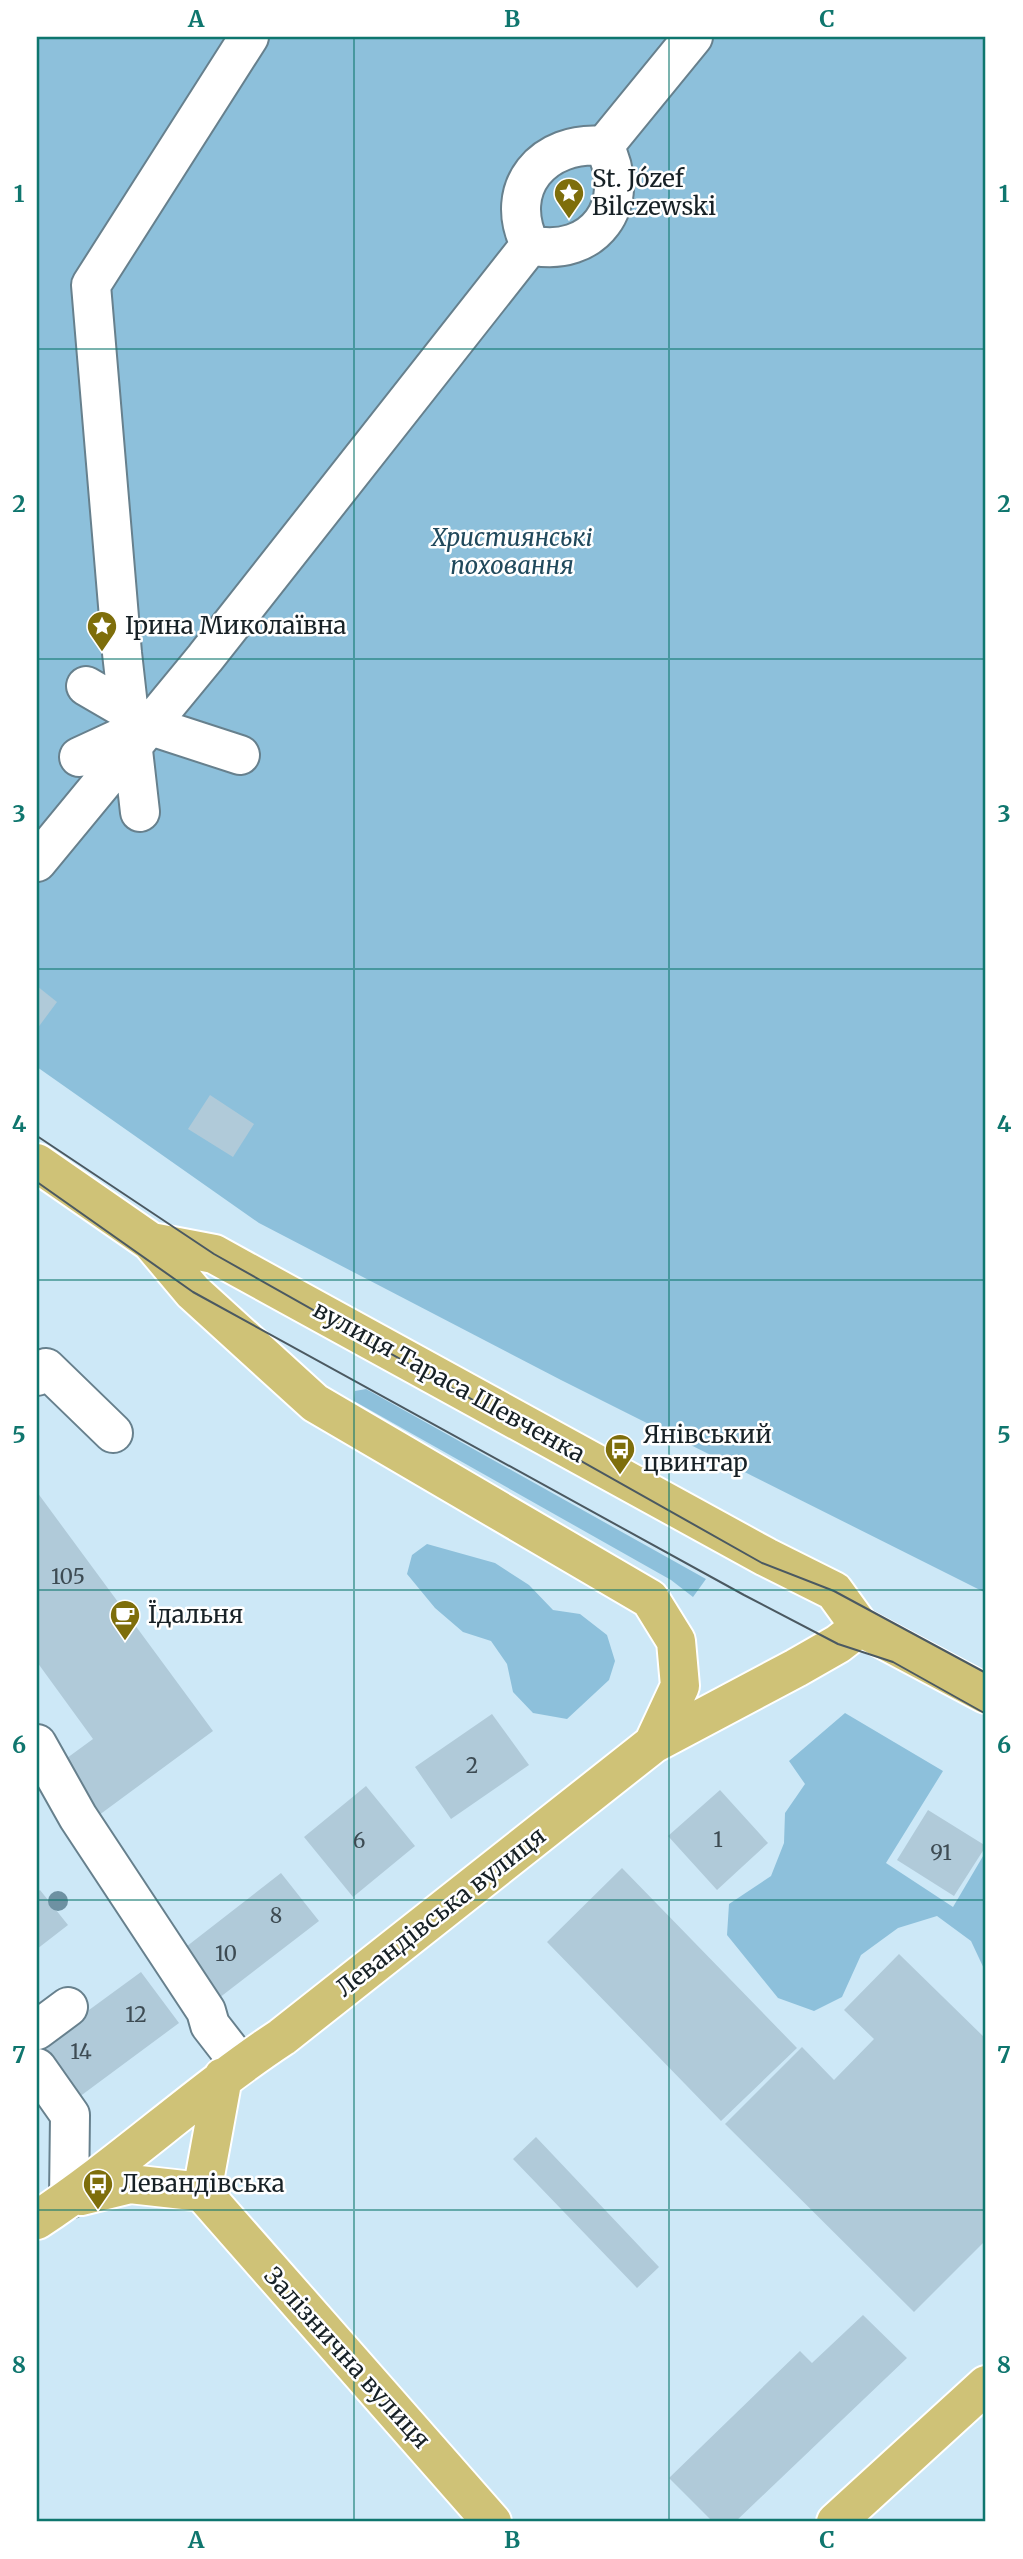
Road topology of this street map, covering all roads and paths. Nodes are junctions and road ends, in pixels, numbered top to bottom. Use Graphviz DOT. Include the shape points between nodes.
graph roads {
  1 [pos="249,37"];
  2 [pos="693,37"];
  3 [pos="604,146"];
  4 [pos="530,245"];
  5 [pos="86,686"];
  6 [pos="135,729"];
  7 [pos="240,755"];
  8 [pos="79,757"];
  9 [pos="139,812"];
  10 [pos="37,862"];
  11 [pos="37,1163"];
  12 [pos="151,1242"];
  13 [pos="37,1376"];
  14 [pos="113,1433"];
  15 [pos="860,1627"];
  16 [pos="986,1694"];
  17 [pos="37,1744"];
  18 [pos="653,1744"];
  19 [pos="68,2007"];
  20 [pos="37,2030"];
  21 [pos="37,2068"];
  22 [pos="232,2071"];
  23 [pos="202,2192"];
  24 [pos="68,2199"];
  25 [pos="37,2220"];
  26 [pos="986,2385"];
  27 [pos="492,2522"];
  28 [pos="836,2522"];
  1 -- 6 [label="street" via="91,285"];
  2 -- 3 [label="street"];
  3 -- 4 [label="street" via="565,148 534,172 521,208"];
  3 -- 4 [label="street" via="615,185 603,222 570,245"];
  4 -- 6 [label="street"];
  5 -- 6 [label="street"];
  6 -- 7 [label="street"];
  6 -- 8 [label="street"];
  6 -- 9 [label="street"];
  6 -- 10 [label="street"];
  11 -- 12 [label="main road, вулиця Тараса Шевченка"];
  12 -- 15 [label="main road, вулиця Тараса Шевченка" via="214,1254 834,1591"];
  12 -- 18 [label="main road, вулиця Тараса Шевченка" via="192,1292 315,1403 650,1599 676,1641 680,1686"];
  13 -- 14 [label="street" via="46,1368"];
  15 -- 16 [label="main road, вулиця Тараса Шевченка"];
  15 -- 18 [label="main road, Левандівська вулиця" via="796,1668"];
  17 -- 22 [label="street" via="78,1817 206,2011"];
  18 -- 22 [label="main road, Левандівська вулиця" via="282,2037"];
  19 -- 20 [label="street"];
  21 -- 24 [label="street" via="70,2115"];
  22 -- 23 [label="main road"];
  22 -- 24 [label="main road, Левандівська вулиця"];
  23 -- 24 [label="main road" via="130,2184"];
  23 -- 27 [label="main road, Залізнична вулиця"];
  24 -- 25 [label="main road, Левандівська вулиця"];
  26 -- 28 [label="main road"];
}
